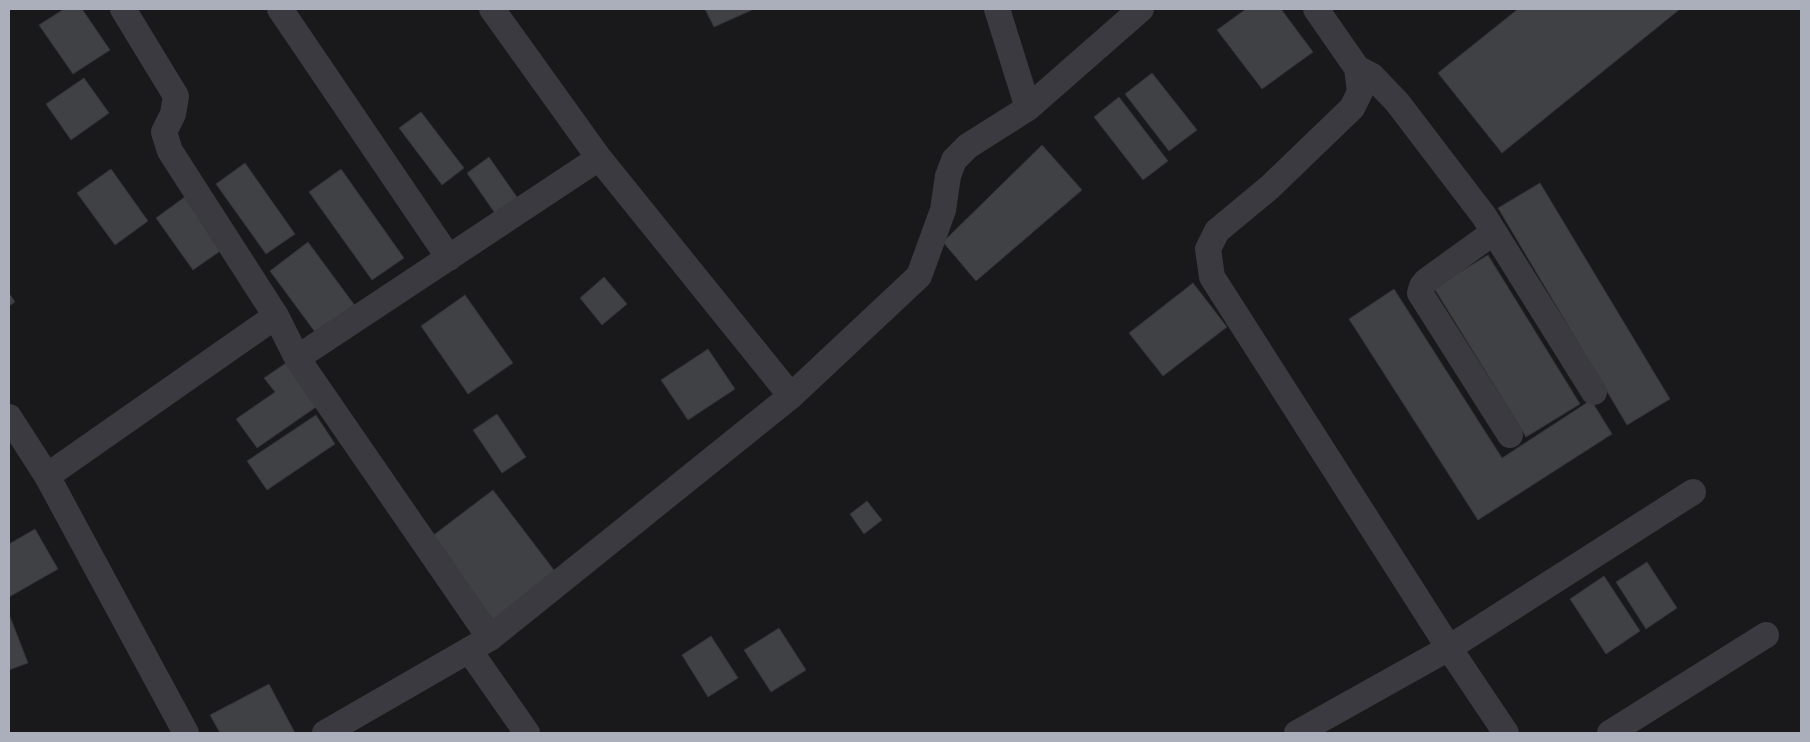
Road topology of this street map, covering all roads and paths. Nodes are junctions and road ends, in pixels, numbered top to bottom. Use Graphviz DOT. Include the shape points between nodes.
graph roads {
  1 [pos="123,9"];
  2 [pos="280,9"];
  3 [pos="492,9"];
  4 [pos="997,9"];
  5 [pos="1141,9"];
  6 [pos="1316,9"];
  7 [pos="1357,68"];
  8 [pos="1028,108"];
  9 [pos="599,158"];
  10 [pos="1494,232"];
  11 [pos="449,258"];
  12 [pos="276,316"];
  13 [pos="297,358"];
  14 [pos="1594,392"];
  15 [pos="791,396"];
  16 [pos="9,417"];
  17 [pos="1510,435"];
  18 [pos="47,476"];
  19 [pos="1693,492"];
  20 [pos="1766,635"];
  21 [pos="480,644"];
  22 [pos="1449,648"];
  23 [pos="186,733"];
  24 [pos="325,733"];
  25 [pos="527,733"];
  26 [pos="1297,733"];
  27 [pos="1506,733"];
  28 [pos="1610,733"];
  1 -- 12 [label="street" via="176,96 173,114 164,132 170,151"];
  2 -- 11 [label="street"];
  3 -- 9 [label="street"];
  4 -- 8 [label="street"];
  5 -- 8 [label="street"];
  6 -- 7 [label="street"];
  7 -- 10 [label="street" via="1372,76 1397,102"];
  7 -- 22 [label="street" via="1360,92 1352,108 1270,187 1217,231 1208,249 1212,277"];
  8 -- 15 [label="street" via="968,146 954,160 943,210 920,276"];
  9 -- 11 [label="street"];
  9 -- 15 [label="street"];
  10 -- 14 [label="street"];
  10 -- 17 [label="street" via="1426,281 1420,294"];
  11 -- 13 [label="street"];
  12 -- 13 [label="street"];
  12 -- 18 [label="street"];
  13 -- 21 [label="street"];
  15 -- 21 [label="street"];
  16 -- 18 [label="street"];
  18 -- 23 [label="street"];
  19 -- 22 [label="street"];
  20 -- 28 [label="street"];
  21 -- 24 [label="street"];
  21 -- 25 [label="street"];
  22 -- 26 [label="street"];
  22 -- 27 [label="street"];
}
